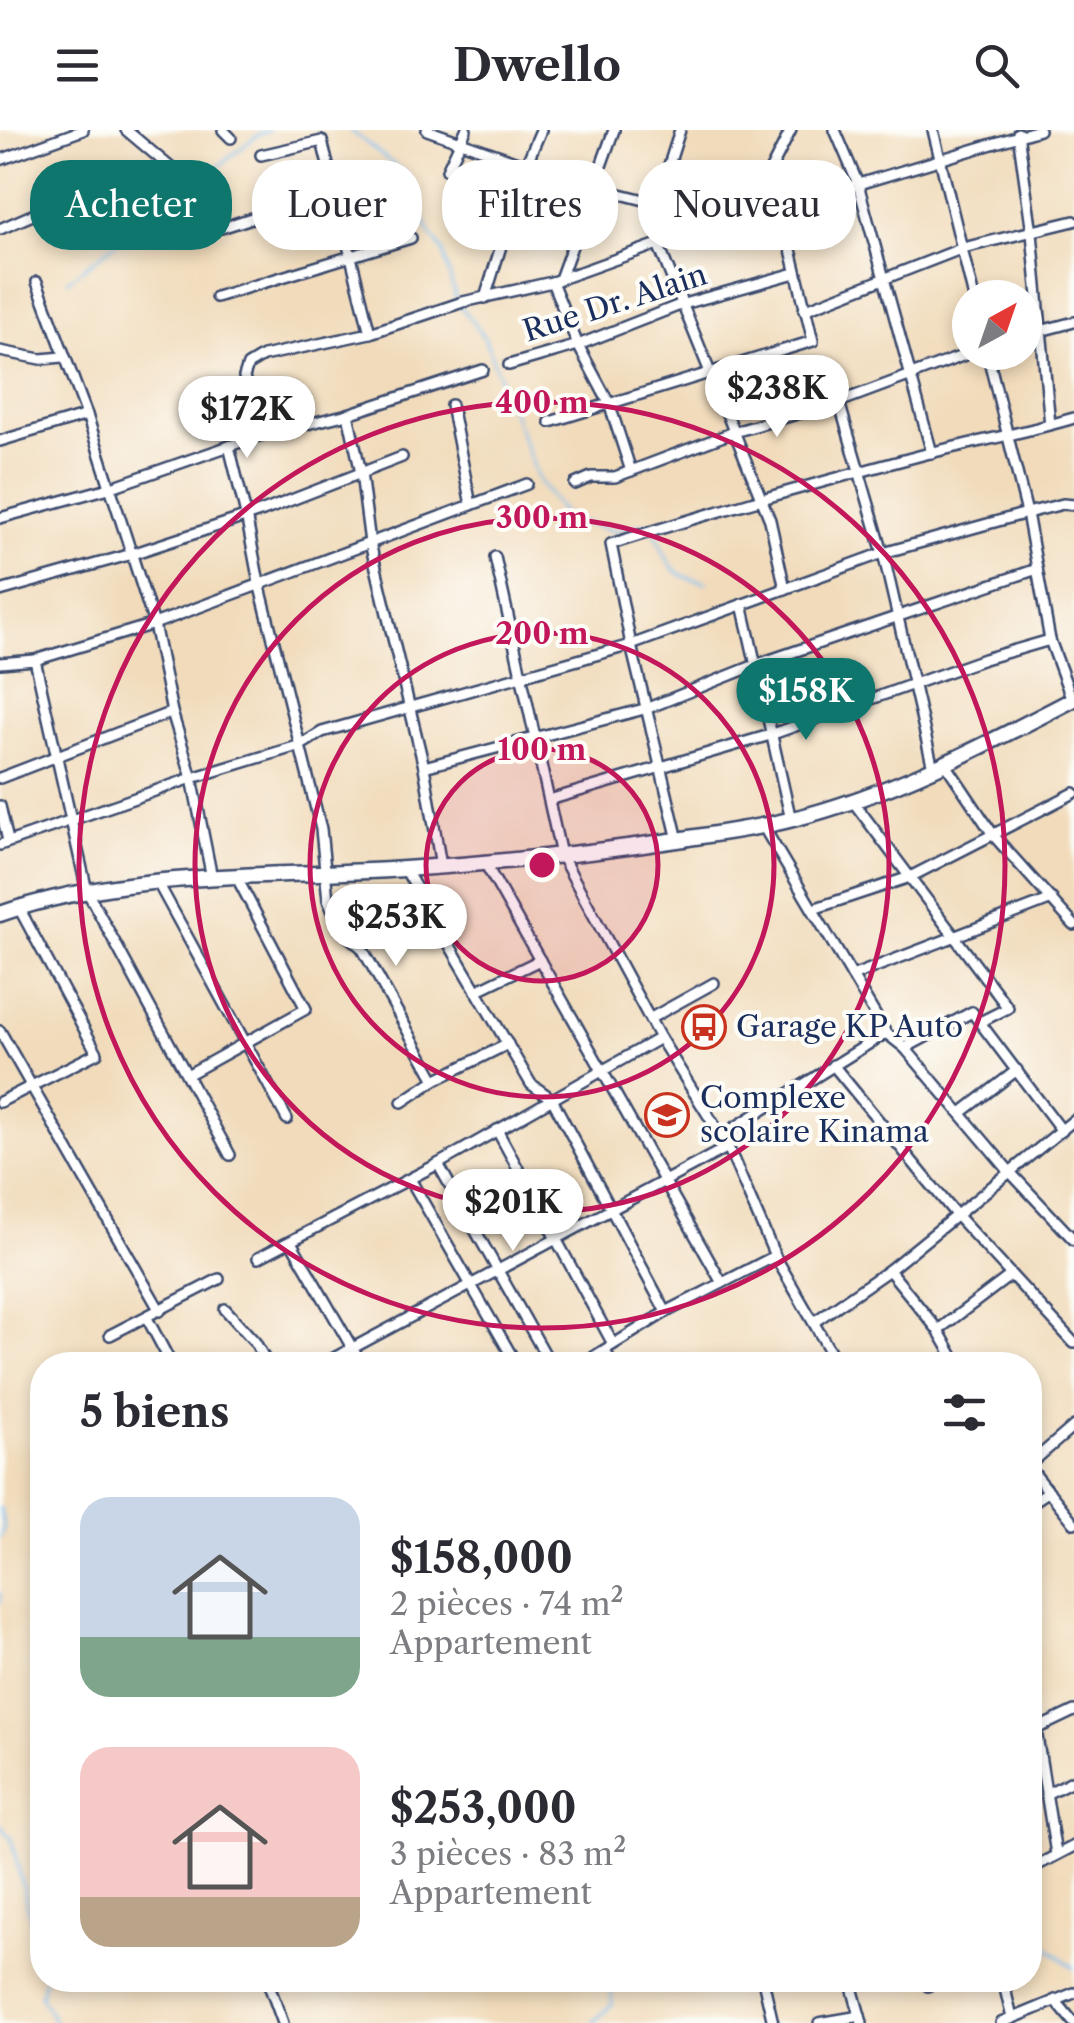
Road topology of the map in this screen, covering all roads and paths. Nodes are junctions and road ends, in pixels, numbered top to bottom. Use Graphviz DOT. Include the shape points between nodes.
graph roads {
  1 [pos="83,130"];
  2 [pos="126,130"];
  3 [pos="427,130"];
  4 [pos="466,130"];
  5 [pos="541,130"];
  6 [pos="614,130"];
  7 [pos="680,130"];
  8 [pos="791,130"];
  9 [pos="835,130"];
  10 [pos="933,130"];
  11 [pos="1039,130"];
  12 [pos="1018,133"];
  13 [pos="460,144"];
  14 [pos="261,155"];
  15 [pos="0,160"];
  16 [pos="162,160"];
  17 [pos="327,160"];
  18 [pos="452,160"];
  19 [pos="510,160"];
  20 [pos="528,160"];
  21 [pos="603,160"];
  22 [pos="671,160"];
  23 [pos="776,160"];
  24 [pos="942,160"];
  25 [pos="858,184"];
  26 [pos="30,216"];
  27 [pos="1074,221"];
  28 [pos="0,229"];
  29 [pos="1032,233"];
  30 [pos="963,248"];
  31 [pos="349,250"];
  32 [pos="371,250"];
  33 [pos="499,250"];
  34 [pos="568,250"];
  35 [pos="641,250"];
  36 [pos="660,250"];
  37 [pos="790,250"];
  38 [pos="351,256"];
  39 [pos="795,273"];
  40 [pos="884,277"];
  41 [pos="556,280"];
  42 [pos="970,280"];
  43 [pos="1036,280"];
  44 [pos="37,282"];
  45 [pos="216,297"];
  46 [pos="484,298"];
  47 [pos="680,305"];
  48 [pos="804,310"];
  49 [pos="1074,322"];
  50 [pos="1042,330"];
  51 [pos="370,333"];
  52 [pos="578,344"];
  53 [pos="1042,349"];
  54 [pos="0,351"];
  55 [pos="63,357"];
  56 [pos="952,360"];
  57 [pos="509,365"];
  58 [pos="484,370"];
  59 [pos="710,370"];
  60 [pos="992,370"];
  61 [pos="911,375"];
  62 [pos="839,402"];
  63 [pos="609,403"];
  64 [pos="451,406"];
  65 [pos="348,414"];
  66 [pos="88,415"];
  67 [pos="1074,418"];
  68 [pos="550,422"];
  69 [pos="1050,425"];
  70 [pos="734,432"];
  71 [pos="258,436"];
  72 [pos="1009,438"];
  73 [pos="0,441"];
  74 [pos="228,446"];
  75 [pos="932,453"];
  76 [pos="402,457"];
  77 [pos="631,472"];
  78 [pos="860,472"];
  79 [pos="361,473"];
  80 [pos="527,484"];
  81 [pos="575,484"];
  82 [pos="109,488"];
  83 [pos="760,498"];
  84 [pos="472,505"];
  85 [pos="1074,506"];
  86 [pos="1027,513"];
  87 [pos="246,515"];
  88 [pos="0,518"];
  89 [pos="370,544"];
  90 [pos="883,553"];
  91 [pos="132,554"];
  92 [pos="495,558"];
  93 [pos="1036,570"];
  94 [pos="259,584"];
  95 [pos="785,588"];
  96 [pos="0,591"];
  97 [pos="742,604"];
  98 [pos="896,616"];
  99 [pos="154,624"];
  100 [pos="1050,640"];
  101 [pos="631,645"];
  102 [pos="35,660"];
  103 [pos="0,663"];
  104 [pos="758,664"];
  105 [pos="522,676"];
  106 [pos="912,685"];
  107 [pos="1073,699"];
  108 [pos="407,708"];
  109 [pos="648,708"];
  110 [pos="172,712"];
  111 [pos="770,735"];
  112 [pos="536,738"];
  113 [pos="302,745"];
  114 [pos="58,756"];
  115 [pos="939,765"];
  116 [pos="424,768"];
  117 [pos="660,769"];
  118 [pos="0,778"];
  119 [pos="192,778"];
  120 [pos="1074,793"];
  121 [pos="550,800"];
  122 [pos="852,800"];
  123 [pos="0,806"];
  124 [pos="72,820"];
  125 [pos="792,820"];
  126 [pos="763,826"];
  127 [pos="994,836"];
  128 [pos="678,840"];
  129 [pos="4,843"];
  130 [pos="561,855"];
  131 [pos="485,862"];
  132 [pos="441,866"];
  133 [pos="405,869"];
  134 [pos="324,872"];
  135 [pos="236,876"];
  136 [pos="910,877"];
  137 [pos="212,878"];
  138 [pos="158,883"];
  139 [pos="88,891"];
  140 [pos="1052,899"];
  141 [pos="18,908"];
  142 [pos="812,909"];
  143 [pos="0,914"];
  144 [pos="1074,925"];
  145 [pos="957,938"];
  146 [pos="540,960"];
  147 [pos="852,976"];
  148 [pos="714,983"];
  149 [pos="476,991"];
  150 [pos="651,1018"];
  151 [pos="980,1022"];
  152 [pos="0,1031"];
  153 [pos="886,1033"];
  154 [pos="660,1038"];
  155 [pos="246,1043"];
  156 [pos="508,1044"];
  157 [pos="905,1048"];
  158 [pos="833,1064"];
  159 [pos="602,1070"];
  160 [pos="1017,1070"];
  161 [pos="187,1075"];
  162 [pos="435,1080"];
  163 [pos="31,1085"];
  164 [pos="552,1099"];
  165 [pos="0,1102"];
  166 [pos="402,1102"];
  167 [pos="960,1114"];
  168 [pos="288,1119"];
  169 [pos="1074,1120"];
  170 [pos="498,1130"];
  171 [pos="1062,1131"];
  172 [pos="721,1136"];
  173 [pos="728,1147"];
  174 [pos="230,1155"];
  175 [pos="438,1164"];
  176 [pos="1009,1172"];
  177 [pos="410,1178"];
  178 [pos="664,1181"];
  179 [pos="611,1209"];
  180 [pos="956,1216"];
  181 [pos="558,1237"];
  182 [pos="1074,1240"];
  183 [pos="291,1242"];
  184 [pos="775,1256"];
  185 [pos="258,1258"];
  186 [pos="499,1269"];
  187 [pos="889,1270"];
  188 [pos="1010,1275"];
  189 [pos="219,1279"];
  190 [pos="722,1283"];
  191 [pos="470,1284"];
  192 [pos="224,1309"];
  193 [pos="160,1311"];
  194 [pos="666,1312"];
  195 [pos="147,1318"];
  196 [pos="814,1322"];
  197 [pos="938,1330"];
  198 [pos="110,1336"];
  199 [pos="1074,1343"];
  200 [pos="352,1346"];
  201 [pos="610,1348"];
  202 [pos="165,1352"];
  203 [pos="261,1352"];
  204 [pos="342,1352"];
  205 [pos="355,1352"];
  206 [pos="509,1352"];
  207 [pos="544,1352"];
  208 [pos="603,1352"];
  209 [pos="611,1352"];
  210 [pos="831,1352"];
  211 [pos="951,1352"];
  212 [pos="1074,1426"];
  213 [pos="1042,1455"];
  214 [pos="1042,1482"];
  215 [pos="1049,1491"];
  216 [pos="1042,1496"];
  217 [pos="1074,1523"];
  218 [pos="1074,1711"];
  219 [pos="1042,1727"];
  220 [pos="1042,1775"];
  221 [pos="1074,1780"];
  222 [pos="1046,1794"];
  223 [pos="1074,1846"];
  224 [pos="1056,1854"];
  225 [pos="1042,1864"];
  226 [pos="271,1992"];
  227 [pos="766,1992"];
  228 [pos="853,1992"];
  229 [pos="1006,1992"];
  230 [pos="1074,1992"];
  231 [pos="1056,2000"];
  232 [pos="1012,2018"];
  233 [pos="861,2020"];
  234 [pos="283,2023"];
  235 [pos="773,2023"];
  236 [pos="819,2023"];
  237 [pos="1001,2023"];
  238 [pos="1074,2023"];
  1 -- 15 [label="street"];
  2 -- 16 [label="street"];
  3 -- 13 [label="street"];
  4 -- 13 [label="street"];
  5 -- 20 [label="street"];
  6 -- 21 [label="street"];
  7 -- 22 [label="street"];
  8 -- 23 [label="street"];
  9 -- 25 [label="street"];
  10 -- 24 [label="street"];
  11 -- 12 [label="street"];
  12 -- 24 [label="street"];
  12 -- 29 [label="street"];
  13 -- 18 [label="street"];
  13 -- 19 [label="street"];
  14 -- 17 [label="street" via="322,141"];
  24 -- 25 [label="street"];
  24 -- 30 [label="street"];
  25 -- 40 [label="street"];
  26 -- 28 [label="street"];
  27 -- 29 [label="street"];
  29 -- 30 [label="street"];
  29 -- 43 [label="street"];
  30 -- 40 [label="street"];
  30 -- 42 [label="street"];
  31 -- 38 [label="street"];
  32 -- 38 [label="street"];
  33 -- 46 [label="street"];
  34 -- 41 [label="street"];
  35 -- 41 [label="street"];
  36 -- 47 [label="street"];
  37 -- 39 [label="street"];
  38 -- 45 [label="street"];
  38 -- 51 [label="street"];
  39 -- 47 [label="street, Rue Dr. Alain"];
  39 -- 48 [label="street"];
  40 -- 48 [label="street"];
  40 -- 61 [label="street"];
  41 -- 46 [label="street"];
  41 -- 52 [label="street"];
  44 -- 55 [label="street"];
  46 -- 51 [label="street"];
  47 -- 52 [label="street, Rue Dr. Alain"];
  47 -- 59 [label="street"];
  48 -- 59 [label="street" via="813,341"];
  49 -- 50 [label="street"];
  51 -- 71 [label="street" via="248,365 244,377"];
  52 -- 57 [label="street, Rue Dr. Alain"];
  52 -- 63 [label="street"];
  53 -- 69 [label="street"];
  54 -- 55 [label="street" via="41,360"];
  55 -- 66 [label="street"];
  56 -- 61 [label="street"];
  58 -- 65 [label="street"];
  59 -- 63 [label="street"];
  59 -- 70 [label="street"];
  60 -- 72 [label="street"];
  61 -- 62 [label="street"];
  61 -- 75 [label="street"];
  62 -- 70 [label="street"];
  62 -- 78 [label="street"];
  63 -- 68 [label="street"];
  63 -- 77 [label="street"];
  64 -- 84 [label="street"];
  65 -- 71 [label="street"];
  65 -- 79 [label="street"];
  66 -- 73 [label="street"];
  66 -- 82 [label="street"];
  67 -- 69 [label="street"];
  69 -- 72 [label="street"];
  70 -- 77 [label="street"];
  70 -- 83 [label="street"];
  71 -- 74 [label="street"];
  72 -- 75 [label="street"];
  72 -- 86 [label="street"];
  74 -- 82 [label="street"];
  74 -- 87 [label="street"];
  75 -- 78 [label="street"];
  76 -- 79 [label="street"];
  77 -- 81 [label="street"];
  78 -- 83 [label="street"];
  78 -- 90 [label="street"];
  79 -- 87 [label="street"];
  79 -- 89 [label="street"];
  80 -- 84 [label="street"];
  82 -- 88 [label="street"];
  82 -- 91 [label="street"];
  83 -- 95 [label="street"];
  83 -- 101 [label="street" via="611,544"];
  84 -- 89 [label="street"];
  85 -- 86 [label="street"];
  86 -- 90 [label="street"];
  86 -- 93 [label="street"];
  87 -- 91 [label="street"];
  87 -- 94 [label="street"];
  89 -- 94 [label="street"];
  89 -- 108 [label="street"];
  90 -- 95 [label="street"];
  90 -- 98 [label="street"];
  91 -- 96 [label="street"];
  91 -- 99 [label="street"];
  92 -- 105 [label="street"];
  93 -- 98 [label="street"];
  93 -- 100 [label="street"];
  94 -- 99 [label="street"];
  94 -- 113 [label="street"];
  95 -- 97 [label="street"];
  97 -- 101 [label="street"];
  97 -- 104 [label="street"];
  98 -- 104 [label="street"];
  98 -- 106 [label="street"];
  99 -- 102 [label="street"];
  99 -- 110 [label="street"];
  100 -- 106 [label="street"];
  100 -- 107 [label="street"];
  101 -- 105 [label="street"];
  101 -- 109 [label="street"];
  102 -- 103 [label="street"];
  102 -- 114 [label="street"];
  104 -- 109 [label="street"];
  104 -- 111 [label="street"];
  105 -- 108 [label="street"];
  105 -- 112 [label="street"];
  106 -- 111 [label="street"];
  106 -- 115 [label="street"];
  107 -- 115 [label="main road"];
  108 -- 113 [label="street" via="322,732"];
  108 -- 116 [label="street"];
  109 -- 112 [label="street"];
  109 -- 117 [label="street"];
  110 -- 114 [label="street"];
  110 -- 119 [label="street"];
  111 -- 117 [label="street"];
  111 -- 125 [label="street"];
  112 -- 116 [label="street"];
  112 -- 121 [label="street"];
  113 -- 119 [label="street"];
  113 -- 134 [label="street"];
  114 -- 118 [label="street"];
  114 -- 124 [label="street"];
  115 -- 122 [label="main road"];
  115 -- 127 [label="street"];
  116 -- 132 [label="street"];
  117 -- 121 [label="street"];
  117 -- 128 [label="street"];
  119 -- 124 [label="street"];
  119 -- 137 [label="street"];
  120 -- 127 [label="street"];
  121 -- 130 [label="street"];
  122 -- 125 [label="main road"];
  122 -- 136 [label="street"];
  123 -- 129 [label="street"];
  124 -- 129 [label="street"];
  124 -- 139 [label="street"];
  125 -- 126 [label="main road"];
  126 -- 128 [label="main road"];
  126 -- 142 [label="street"];
  127 -- 136 [label="street"];
  127 -- 140 [label="street"];
  128 -- 130 [label="main road"];
  130 -- 131 [label="main road"];
  130 -- 150 [label="street"];
  131 -- 132 [label="main road"];
  131 -- 146 [label="street"];
  132 -- 133 [label="main road"];
  133 -- 134 [label="main road"];
  133 -- 149 [label="street"];
  134 -- 135 [label="main road"];
  134 -- 162 [label="street" via="342,931 362,948"];
  135 -- 137 [label="main road"];
  135 -- 155 [label="street" via="306,1009"];
  136 -- 142 [label="street"];
  136 -- 145 [label="street"];
  137 -- 138 [label="main road"];
  138 -- 139 [label="main road"];
  138 -- 155 [label="street"];
  139 -- 141 [label="main road"];
  139 -- 161 [label="street"];
  140 -- 144 [label="street"];
  140 -- 145 [label="street"];
  141 -- 143 [label="main road"];
  141 -- 163 [label="street" via="96,1053"];
  142 -- 147 [label="street"];
  145 -- 147 [label="street"];
  145 -- 151 [label="street" via="1008,1008"];
  146 -- 149 [label="street"];
  146 -- 159 [label="street"];
  147 -- 153 [label="street"];
  148 -- 150 [label="street"];
  149 -- 156 [label="street"];
  150 -- 154 [label="street"];
  151 -- 157 [label="street" via="972,1012"];
  151 -- 160 [label="street"];
  152 -- 163 [label="street"];
  153 -- 157 [label="street"];
  153 -- 158 [label="street"];
  154 -- 159 [label="street"];
  154 -- 172 [label="street"];
  155 -- 161 [label="street"];
  155 -- 168 [label="street"];
  156 -- 162 [label="street"];
  156 -- 164 [label="street" via="531,1084"];
  157 -- 167 [label="street"];
  158 -- 172 [label="street"];
  158 -- 180 [label="street"];
  159 -- 164 [label="street"];
  159 -- 178 [label="street"];
  160 -- 167 [label="street"];
  160 -- 171 [label="street"];
  161 -- 174 [label="street"];
  162 -- 166 [label="street"];
  163 -- 165 [label="street"];
  163 -- 193 [label="street"];
  164 -- 170 [label="street"];
  164 -- 179 [label="street"];
  167 -- 176 [label="street"];
  169 -- 171 [label="street"];
  170 -- 175 [label="street"];
  170 -- 181 [label="street"];
  171 -- 176 [label="street"];
  172 -- 173 [label="street"];
  173 -- 178 [label="street"];
  173 -- 184 [label="street"];
  175 -- 177 [label="street"];
  175 -- 186 [label="street"];
  176 -- 180 [label="street"];
  176 -- 182 [label="street"];
  177 -- 183 [label="street"];
  177 -- 191 [label="street"];
  178 -- 179 [label="street"];
  178 -- 190 [label="street"];
  179 -- 181 [label="street"];
  179 -- 194 [label="street"];
  180 -- 187 [label="street"];
  180 -- 188 [label="street"];
  181 -- 186 [label="street"];
  181 -- 201 [label="street"];
  183 -- 185 [label="street"];
  183 -- 200 [label="street"];
  184 -- 190 [label="street"];
  184 -- 196 [label="street"];
  186 -- 191 [label="street"];
  186 -- 207 [label="street"];
  187 -- 196 [label="street"];
  187 -- 197 [label="street"];
  188 -- 197 [label="street"];
  188 -- 199 [label="street"];
  189 -- 193 [label="street"];
  190 -- 194 [label="street"];
  191 -- 200 [label="street"];
  191 -- 206 [label="street"];
  192 -- 203 [label="street"];
  193 -- 195 [label="street"];
  194 -- 201 [label="street"];
  195 -- 198 [label="street"];
  195 -- 202 [label="street"];
  196 -- 210 [label="street"];
  197 -- 211 [label="street"];
  200 -- 204 [label="street"];
  200 -- 205 [label="street"];
  201 -- 208 [label="street"];
  201 -- 209 [label="street"];
  212 -- 213 [label="street"];
  214 -- 215 [label="street"];
  215 -- 216 [label="street"];
  215 -- 217 [label="street"];
  218 -- 219 [label="street"];
  220 -- 222 [label="street"];
  221 -- 222 [label="street"];
  222 -- 224 [label="street"];
  223 -- 224 [label="street"];
  224 -- 225 [label="street"];
  226 -- 234 [label="street"];
  227 -- 235 [label="street"];
  228 -- 233 [label="street"];
  229 -- 232 [label="street"];
  230 -- 231 [label="street"];
  231 -- 232 [label="street"];
  231 -- 238 [label="street"];
  232 -- 237 [label="street"];
  233 -- 236 [label="street"];
}
